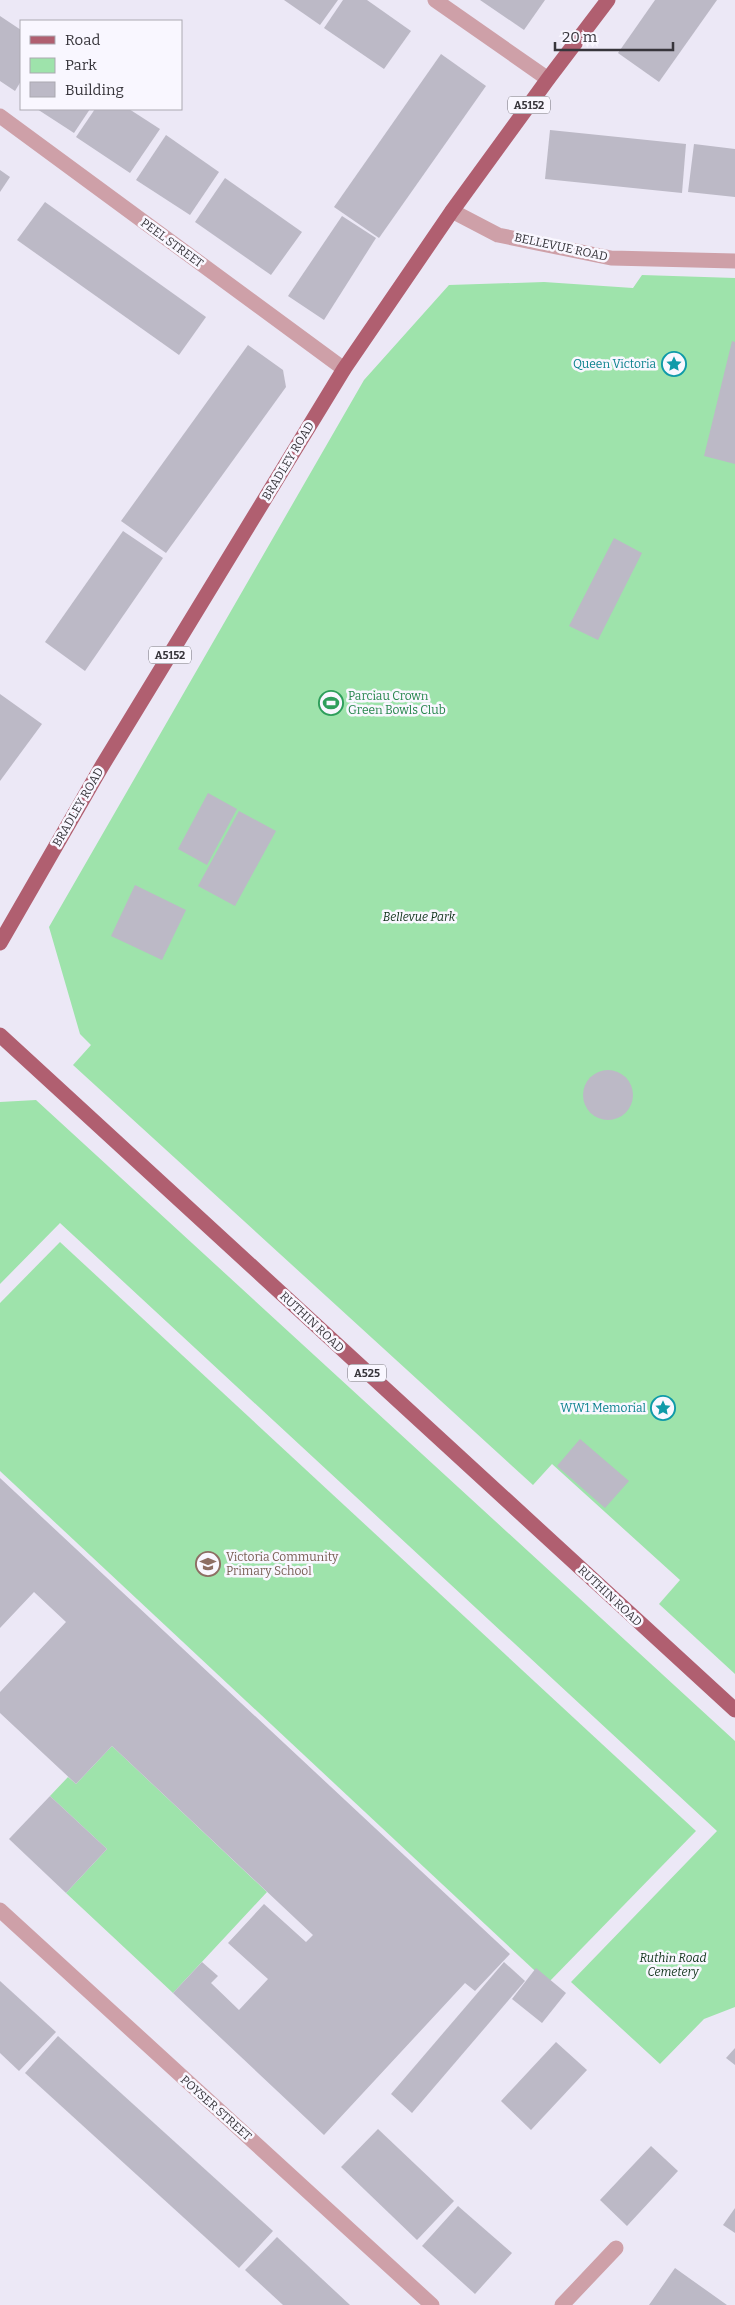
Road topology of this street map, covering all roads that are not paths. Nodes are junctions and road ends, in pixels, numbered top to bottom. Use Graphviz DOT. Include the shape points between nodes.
graph roads {
  1 [pos="435,0"];
  2 [pos="608,0"];
  3 [pos="548,79"];
  4 [pos="0,116"];
  5 [pos="452,211"];
  6 [pos="735,261"];
  7 [pos="344,370"];
  8 [pos="0,943"];
  9 [pos="0,1035"];
  10 [pos="735,1710"];
  11 [pos="0,1910"];
  12 [pos="616,2248"];
  13 [pos="432,2305"];
  14 [pos="562,2305"];
  1 -- 3 [label="street"];
  2 -- 3 [label="main road, BRADLEY ROAD / A5152"];
  3 -- 5 [label="main road, BRADLEY ROAD / A5152"];
  4 -- 7 [label="street, PEEL STREET"];
  5 -- 6 [label="street, BELLEVUE ROAD" via="498,234 611,258"];
  5 -- 7 [label="main road, BRADLEY ROAD / A5152"];
  7 -- 8 [label="main road, BRADLEY ROAD / A5152" via="102,766"];
  9 -- 10 [label="main road, RUTHIN ROAD / A525"];
  11 -- 13 [label="street, POYSER STREET"];
  12 -- 14 [label="street"];
}
